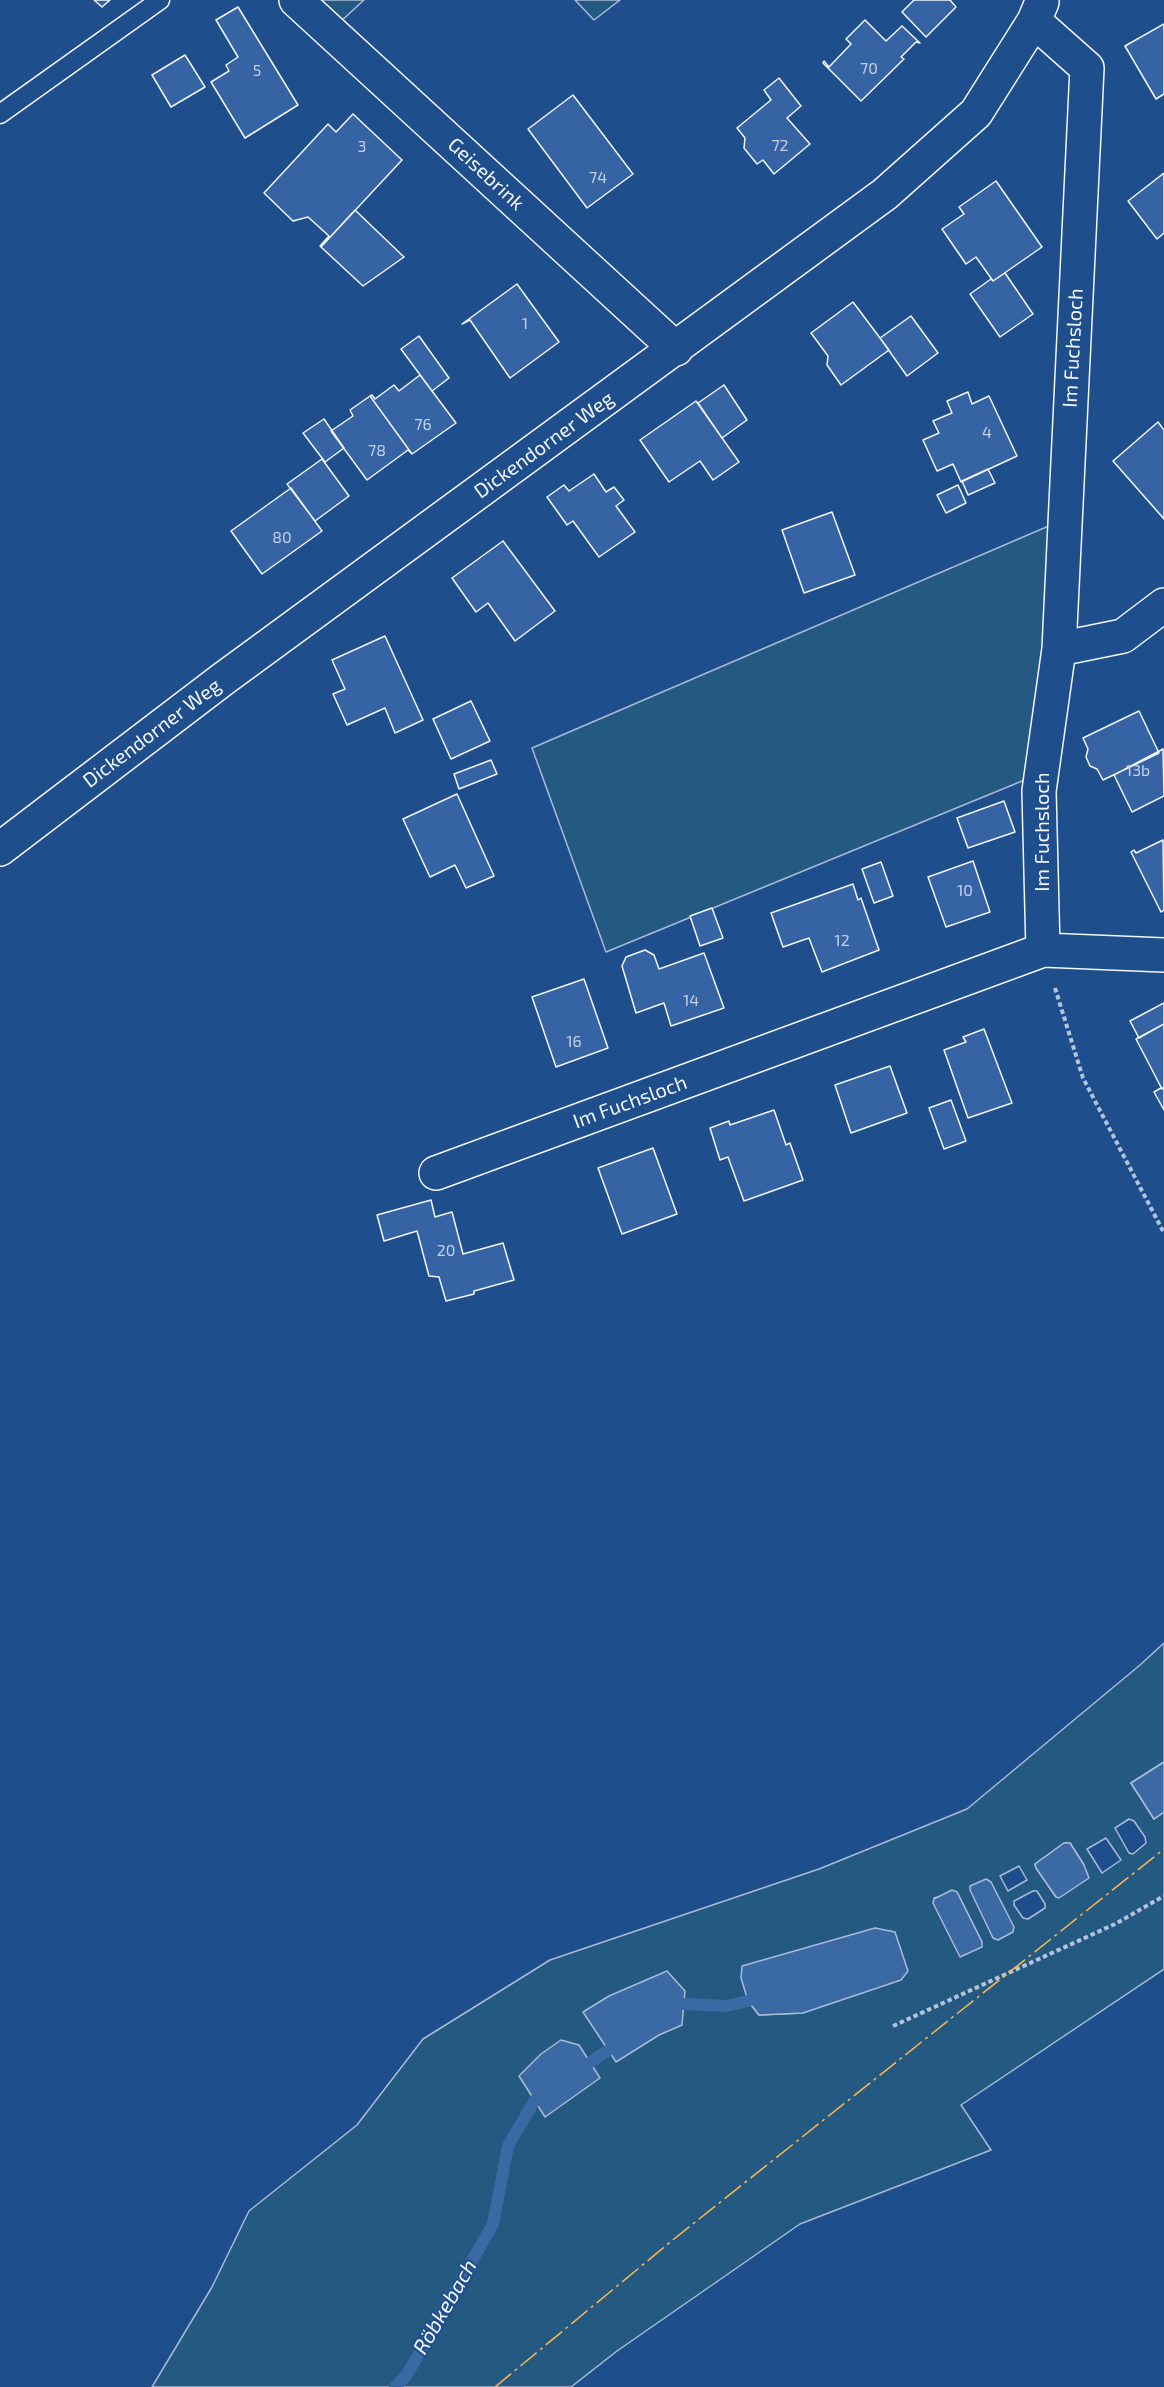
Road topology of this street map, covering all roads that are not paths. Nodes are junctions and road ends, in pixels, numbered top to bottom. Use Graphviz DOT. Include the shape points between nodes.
graph roads {
  1 [pos="160,0"];
  2 [pos="296,0"];
  3 [pos="1038,10"];
  4 [pos="0,114"];
  5 [pos="676,349"];
  6 [pos="1164,605"];
  7 [pos="1059,649"];
  8 [pos="0,849"];
  9 [pos="1043,950"];
  10 [pos="1164,955"];
  11 [pos="436,1173"];
  1 -- 4 [label="lane"];
  2 -- 5 [label="street, Geisebrink"];
  3 -- 5 [label="street, Dickendorner Weg" via="976,113 885,194"];
  3 -- 7 [label="street, Im Fuchsloch" via="1087,68"];
  5 -- 8 [label="street, Dickendorner Weg" via="222,679"];
  6 -- 7 [label="street" via="1123,636"];
  7 -- 9 [label="street, Im Fuchsloch" via="1039,791"];
  9 -- 10 [label="street"];
  9 -- 11 [label="street, Im Fuchsloch"];
}
